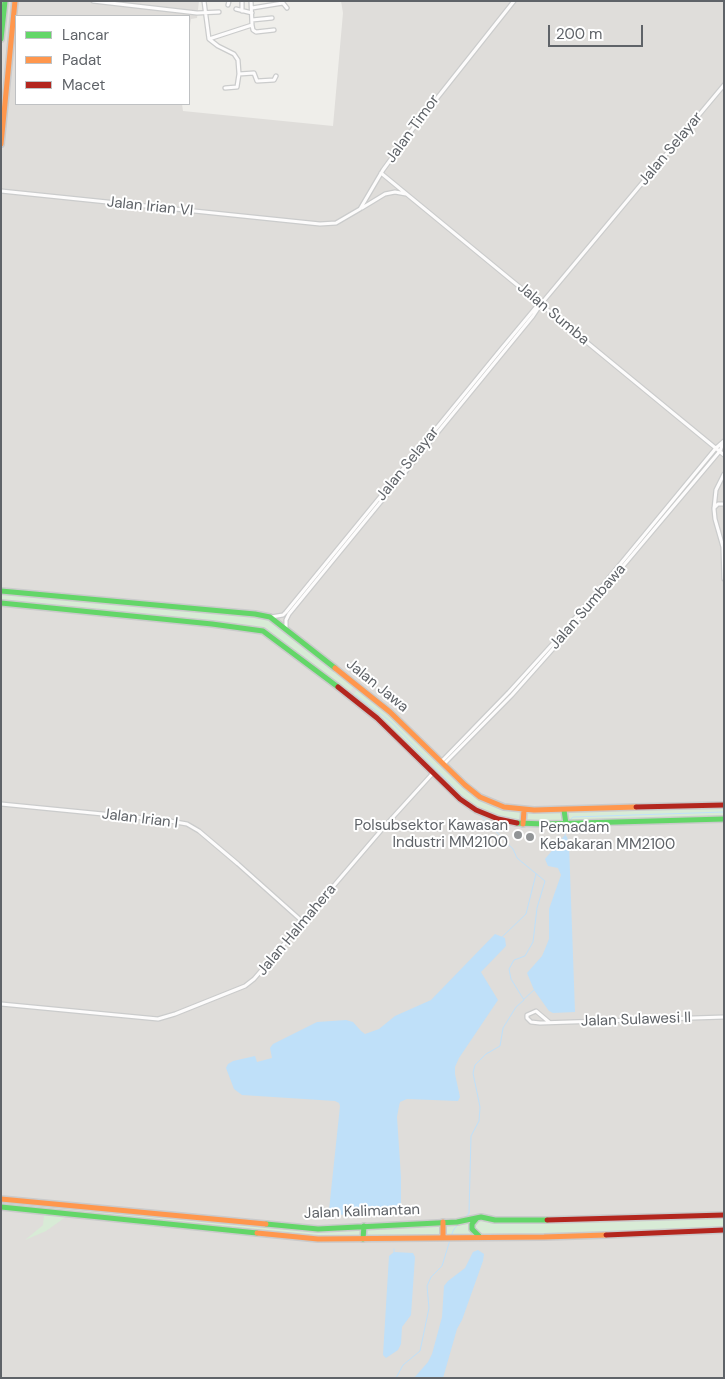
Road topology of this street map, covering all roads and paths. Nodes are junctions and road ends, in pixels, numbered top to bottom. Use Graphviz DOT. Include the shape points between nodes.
graph roads {
  1 [pos="5,1"];
  2 [pos="15,1"];
  3 [pos="94,1"];
  4 [pos="204,1"];
  5 [pos="252,1"];
  6 [pos="514,1"];
  7 [pos="242,2"];
  8 [pos="252,8"];
  9 [pos="287,8"];
  10 [pos="236,10"];
  11 [pos="242,11"];
  12 [pos="219,12"];
  13 [pos="204,13"];
  14 [pos="252,13"];
  15 [pos="272,18"];
  16 [pos="252,20"];
  17 [pos="252,26"];
  18 [pos="274,30"];
  19 [pos="1,39"];
  20 [pos="209,39"];
  21 [pos="239,74"];
  22 [pos="276,76"];
  23 [pos="724,85"];
  24 [pos="224,88"];
  25 [pos="1,144"];
  26 [pos="381,173"];
  27 [pos="1,192"];
  28 [pos="407,194"];
  29 [pos="360,209"];
  30 [pos="298,222"];
  31 [pos="541,304"];
  32 [pos="723,442"];
  33 [pos="716,448"];
  34 [pos="720,451"];
  35 [pos="724,455"];
  36 [pos="724,474"];
  37 [pos="724,504"];
  38 [pos="714,509"];
  39 [pos="723,547"];
  40 [pos="610,579"];
  41 [pos="724,579"];
  42 [pos="1,591"];
  43 [pos="82,599"];
  44 [pos="296,603"];
  45 [pos="1,604"];
  46 [pos="80,611"];
  47 [pos="270,617"];
  48 [pos="286,628"];
  49 [pos="442,763"];
  50 [pos="433,773"];
  51 [pos="1,804"];
  52 [pos="724,805"];
  53 [pos="524,810"];
  54 [pos="564,810"];
  55 [pos="724,819"];
  56 [pos="523,824"];
  57 [pos="566,824"];
  58 [pos="303,922"];
  59 [pos="1,1004"];
  60 [pos="724,1017"];
  61 [pos="549,1022"];
  62 [pos="1,1199"];
  63 [pos="1,1208"];
  64 [pos="144,1212"];
  65 [pos="724,1215"];
  66 [pos="474,1218"];
  67 [pos="143,1221"];
  68 [pos="443,1222"];
  69 [pos="364,1226"];
  70 [pos="724,1230"];
  71 [pos="481,1236"];
  72 [pos="446,1237"];
  73 [pos="363,1239"];
  1 -- 19 [label="street"];
  2 -- 25 [label="street"];
  3 -- 13 [label="street"];
  4 -- 13 [label="street"];
  5 -- 8 [label="street"];
  6 -- 26 [label="street, Jalan Timor"];
  7 -- 11 [label="street"];
  8 -- 9 [label="street" via="283,3"];
  8 -- 14 [label="street"];
  10 -- 11 [label="street"];
  11 -- 14 [label="street"];
  12 -- 13 [label="street"];
  13 -- 20 [label="street"];
  14 -- 16 [label="street"];
  15 -- 16 [label="street"];
  16 -- 17 [label="street"];
  17 -- 18 [label="street" via="256,32"];
  17 -- 20 [label="street"];
  20 -- 21 [label="street" via="234,54"];
  21 -- 22 [label="street" via="254,73 257,81 274,80"];
  21 -- 24 [label="street" via="237,87"];
  23 -- 31 [label="street, Jalan Selayar"];
  26 -- 28 [label="street, Jalan Sumba"];
  26 -- 29 [label="street, Jalan Timor"];
  27 -- 30 [label="street, Jalan Irian VI"];
  28 -- 29 [label="street" via="385,194"];
  28 -- 31 [label="street, Jalan Sumba"];
  29 -- 30 [label="street, Jalan Timor" via="331,225"];
  31 -- 33 [label="street, Jalan Sumba"];
  31 -- 44 [label="street, Jalan Selayar"];
  32 -- 33 [label="street, Jalan Sumbawa"];
  32 -- 34 [label="street, Jalan Sumbawa"];
  33 -- 34 [label="street, Jalan Sumba"];
  33 -- 40 [label="street, Jalan Sumbawa"];
  34 -- 35 [label="street, Jalan Sumba"];
  34 -- 40 [label="street, Jalan Sumbawa"];
  36 -- 38 [label="street" via="716,490"];
  37 -- 38 [label="street" via="718,504"];
  38 -- 39 [label="street"];
  39 -- 41 [label="street"];
  40 -- 49 [label="street, Jalan Sumbawa" via="512,695"];
  42 -- 43 [label="street, Jalan Jawa"];
  43 -- 46 [label="street"];
  43 -- 47 [label="street, Jalan Jawa"];
  44 -- 47 [label="street, Jalan Selayar" via="284,614"];
  44 -- 48 [label="street, Jalan Selayar" via="287,617"];
  45 -- 46 [label="street, Jalan Jawa"];
  46 -- 50 [label="street, Jalan Jawa" via="263,631 377,718"];
  47 -- 48 [label="street, Jalan Jawa"];
  48 -- 49 [label="street, Jalan Jawa" via="390,712"];
  49 -- 53 [label="street, Jalan Jawa" via="480,797 504,807"];
  50 -- 56 [label="street, Jalan Jawa" via="476,810"];
  50 -- 58 [label="street, Jalan Halmahera"];
  51 -- 58 [label="street, Jalan Irian I" via="187,824"];
  52 -- 54 [label="street, Jalan Jawa"];
  53 -- 54 [label="street, Jalan Jawa"];
  53 -- 56 [label="street"];
  54 -- 57 [label="street"];
  55 -- 57 [label="street, Jalan Jawa"];
  56 -- 57 [label="street, Jalan Jawa"];
  58 -- 59 [label="street, Jalan Halmahera" via="250,983 166,1017 148,1019"];
  60 -- 61 [label="street, Jalan Sulawesi II"];
  61 -- 61 [label="street, Jalan Sulawesi II" via="531,1022 527,1015 536,1011"];
  62 -- 64 [label="street, Jalan Kalimantan"];
  63 -- 67 [label="street, Jalan Kalimantan"];
  64 -- 67 [label="street"];
  64 -- 69 [label="street, Jalan Kalimantan" via="318,1229"];
  65 -- 66 [label="street, Jalan Kalimantan" via="526,1222"];
  66 -- 68 [label="street, Jalan Kalimantan"];
  66 -- 71 [label="street" via="472,1229"];
  67 -- 73 [label="street, Jalan Kalimantan" via="318,1238"];
  68 -- 69 [label="street, Jalan Kalimantan"];
  68 -- 72 [label="street"];
  69 -- 73 [label="street"];
  70 -- 71 [label="street, Jalan Kalimantan" via="544,1237"];
  71 -- 72 [label="street, Jalan Kalimantan"];
  72 -- 73 [label="street, Jalan Kalimantan"];
}
